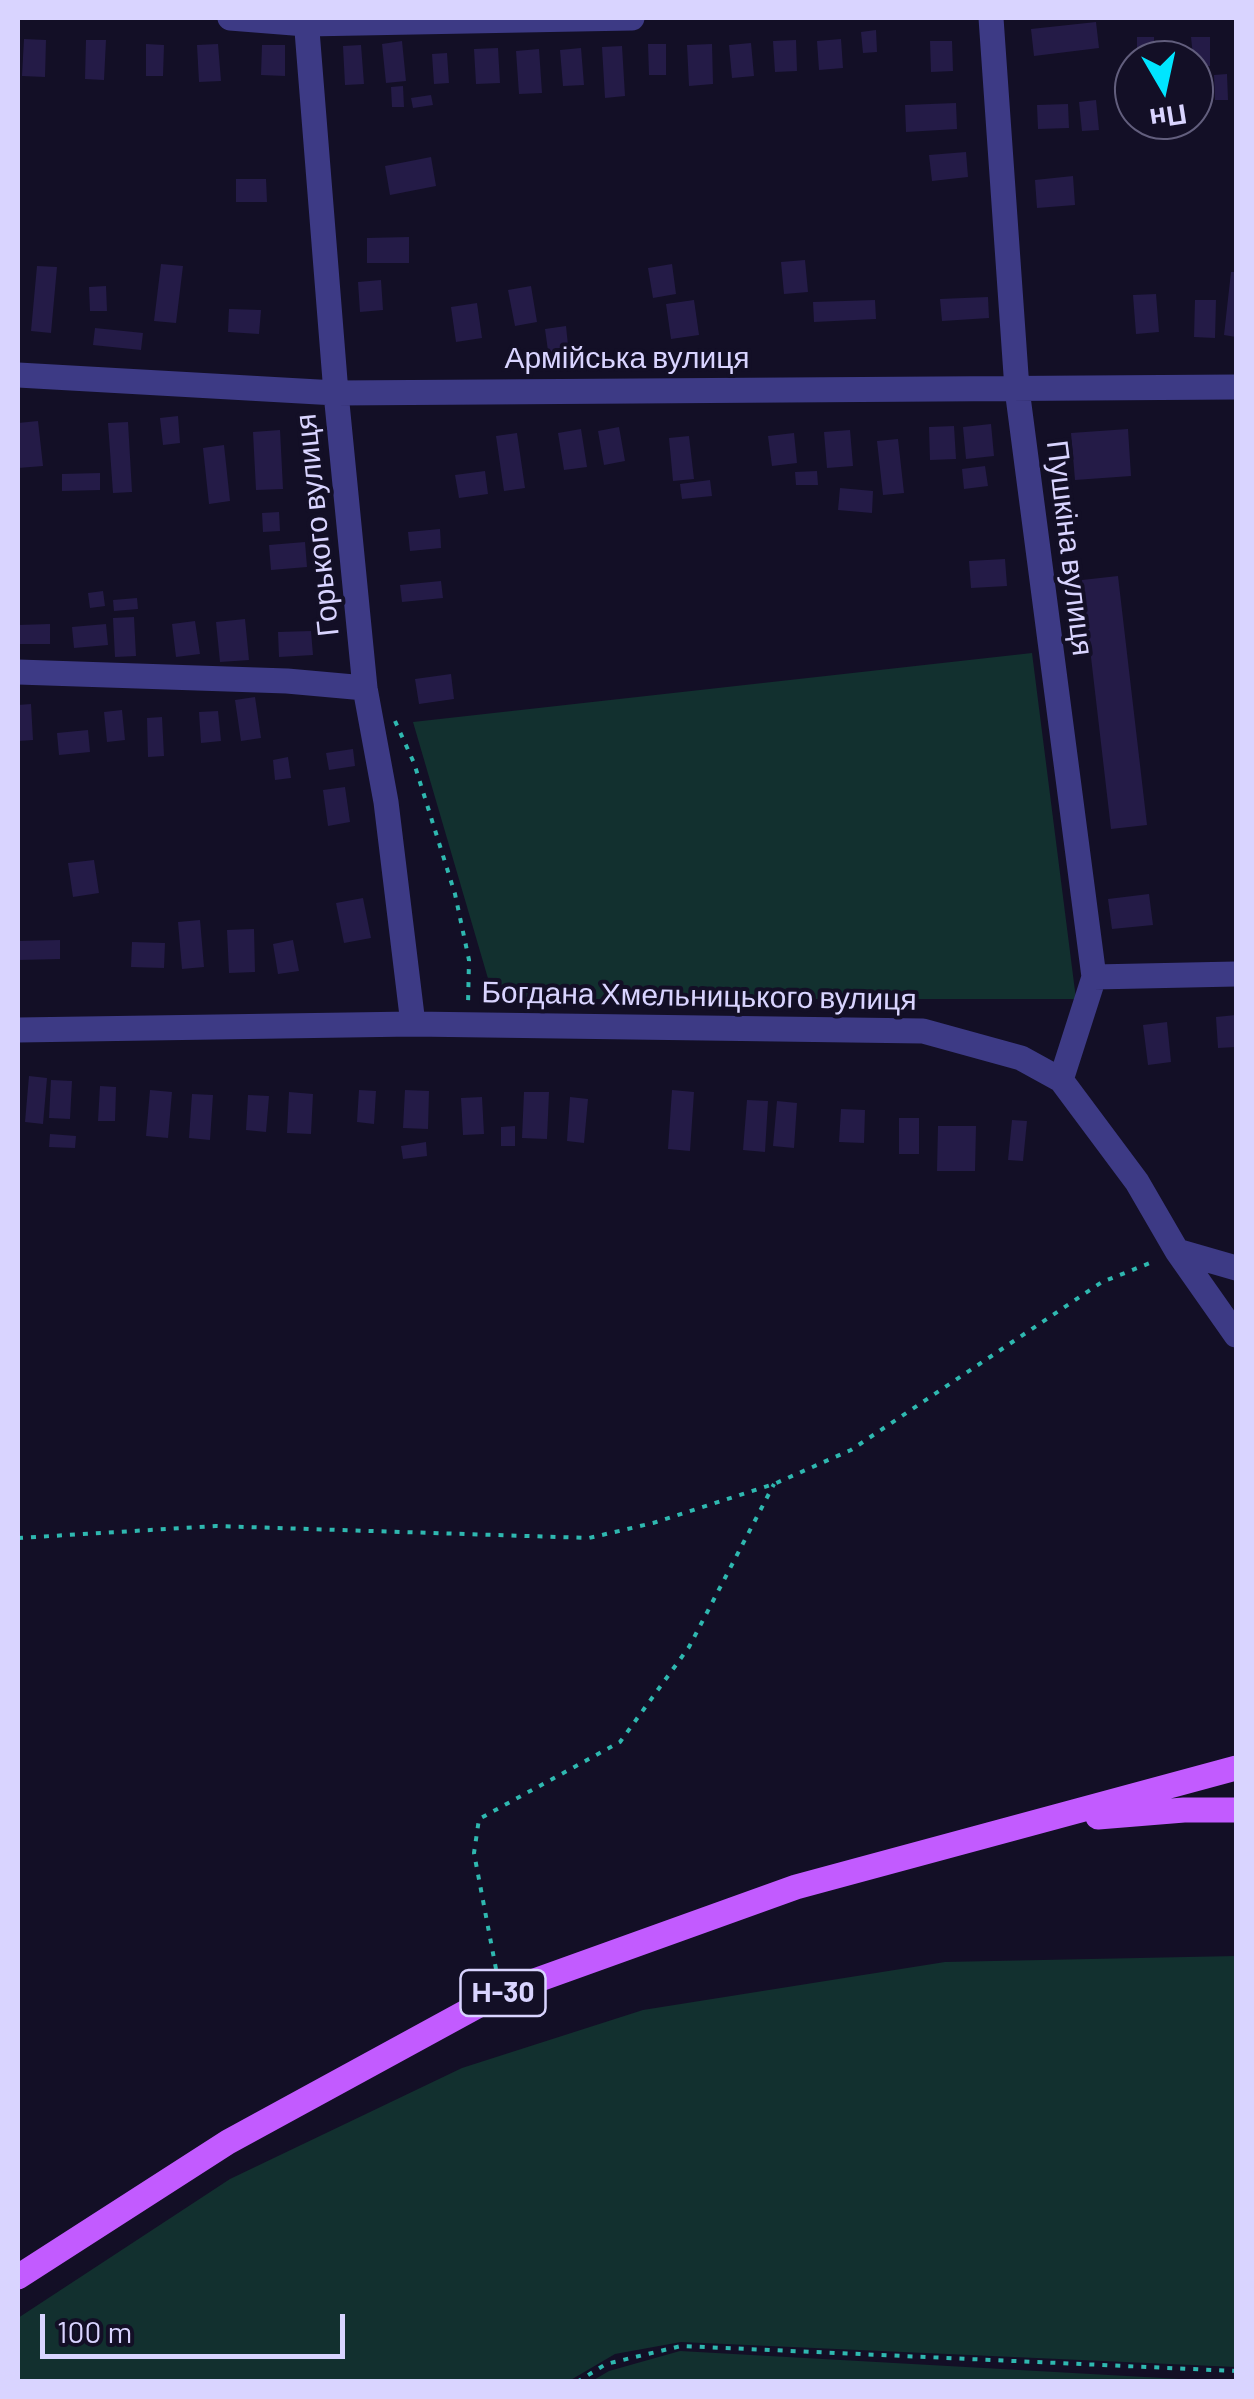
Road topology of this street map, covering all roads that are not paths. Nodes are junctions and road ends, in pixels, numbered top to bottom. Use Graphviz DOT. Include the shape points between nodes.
graph roads {
  1 [pos="230,18"];
  2 [pos="632,18"];
  3 [pos="991,18"];
  4 [pos="306,21"];
  5 [pos="18,375"];
  6 [pos="1236,387"];
  7 [pos="1016,389"];
  8 [pos="336,392"];
  9 [pos="18,672"];
  10 [pos="365,688"];
  11 [pos="1236,974"];
  12 [pos="1094,977"];
  13 [pos="413,1024"];
  14 [pos="18,1030"];
  15 [pos="1061,1080"];
  16 [pos="1178,1251"];
  17 [pos="1236,1268"];
  18 [pos="1236,1335"];
  19 [pos="1231,1767"];
  20 [pos="1236,1810"];
  21 [pos="1038,1822"];
  22 [pos="18,2277"];
  1 -- 4 [label="street"];
  2 -- 4 [label="street"];
  3 -- 7 [label="street, Пушкіна вулиця"];
  4 -- 8 [label="street, Горького вулиця"];
  5 -- 8 [label="street, Армійська вулиця"];
  6 -- 7 [label="street, Армійська вулиця"];
  7 -- 8 [label="street, Армійська вулиця"];
  7 -- 12 [label="street, Пушкіна вулиця"];
  8 -- 10 [label="street, Горького вулиця"];
  9 -- 10 [label="street"];
  10 -- 13 [label="street, Горького вулиця"];
  11 -- 12 [label="street"];
  12 -- 15 [label="street, Пушкіна вулиця"];
  13 -- 14 [label="street, Богдана Хмельницького вулиця"];
  13 -- 15 [label="street, Богдана Хмельницького вулиця" via="924,1031 1021,1058"];
  15 -- 16 [label="street, Богдана Хмельницького вулиця" via="1137,1182"];
  16 -- 17 [label="street"];
  16 -- 18 [label="street, Богдана Хмельницького вулиця"];
  19 -- 21 [label="main road, Н-30"];
  20 -- 21 [label="main road, Н-30"];
  21 -- 22 [label="main road, Н-30" via="796,1887 501,1993 228,2142"];
}
